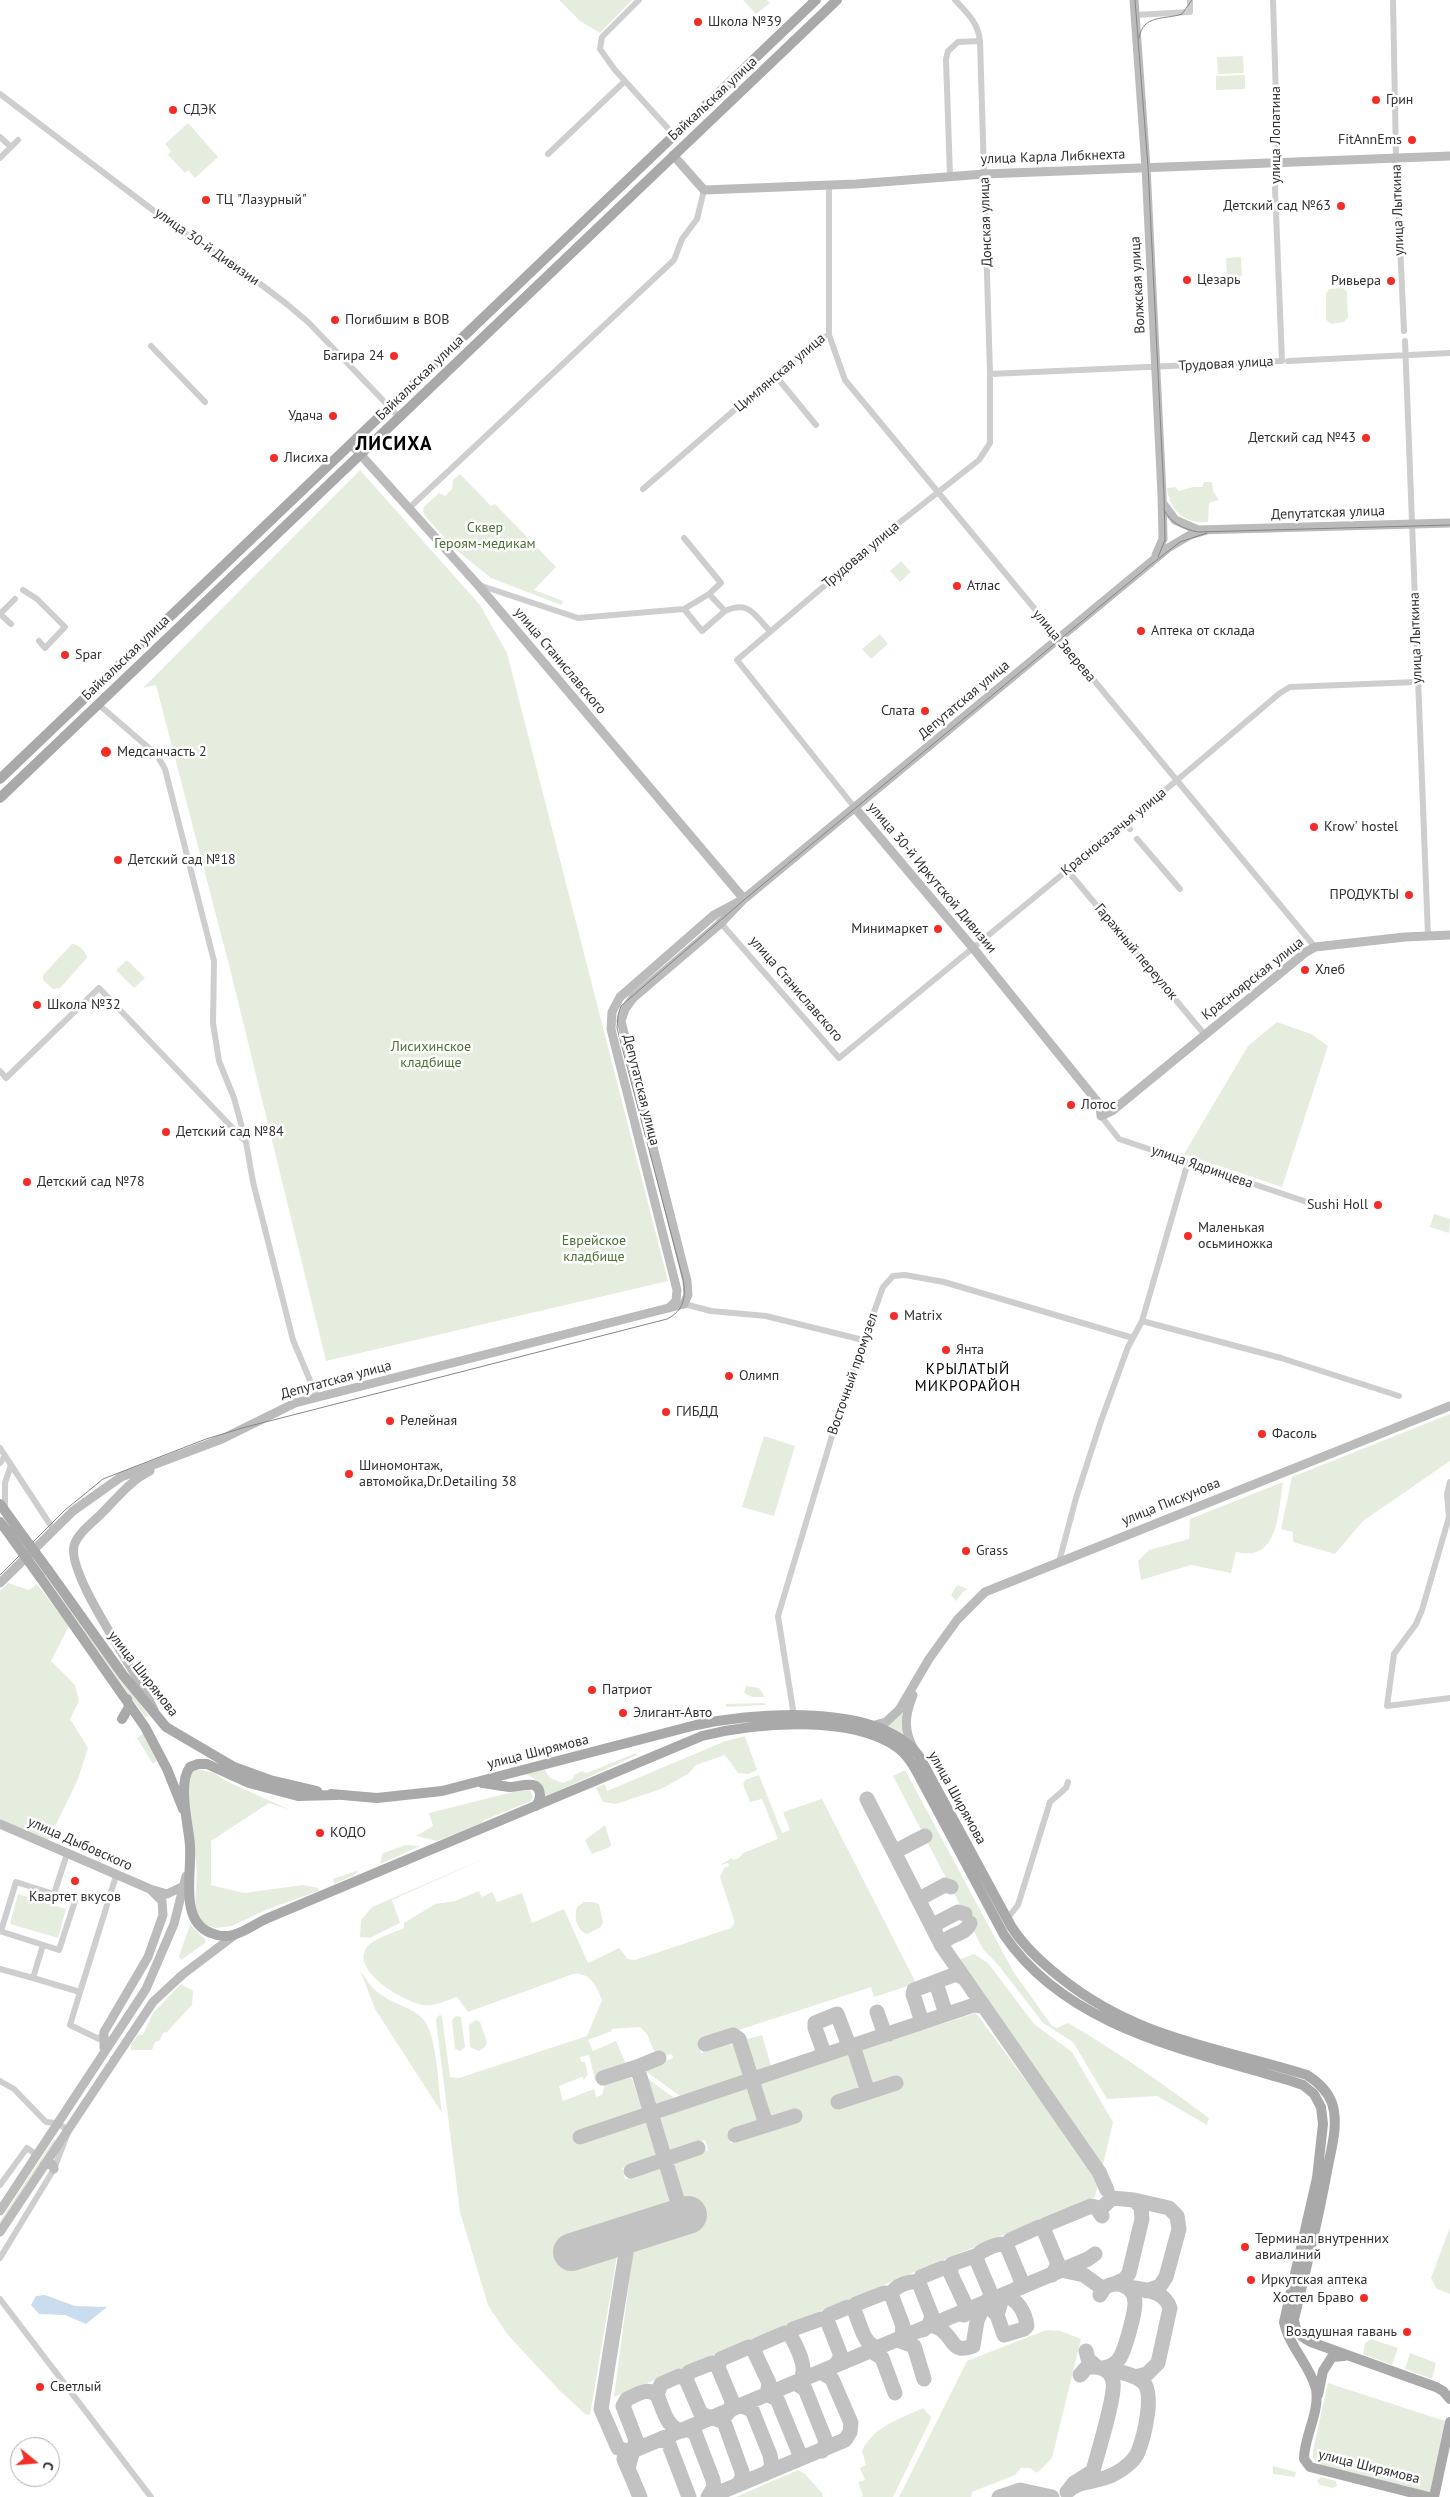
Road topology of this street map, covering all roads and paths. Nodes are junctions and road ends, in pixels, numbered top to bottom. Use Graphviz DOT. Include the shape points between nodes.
graph roads {
  1 [pos="639,0"];
  2 [pos="816,0"];
  3 [pos="837,0"];
  4 [pos="955,0"];
  5 [pos="1134,0"];
  6 [pos="1190,0"];
  7 [pos="1273,0"];
  8 [pos="1393,0"];
  9 [pos="1135,15"];
  10 [pos="980,41"];
  11 [pos="625,81"];
  12 [pos="0,94"];
  13 [pos="674,135"];
  14 [pos="0,137"];
  15 [pos="18,140"];
  16 [pos="11,147"];
  17 [pos="548,154"];
  18 [pos="673,155"];
  19 [pos="1450,156"];
  20 [pos="1396,157"];
  21 [pos="0,158"];
  22 [pos="1278,162"];
  23 [pos="1146,167"];
  24 [pos="984,174"];
  25 [pos="950,176"];
  26 [pos="829,186"];
  27 [pos="704,190"];
  28 [pos="1404,331"];
  29 [pos="829,335"];
  30 [pos="1405,341"];
  31 [pos="151,346"];
  32 [pos="1450,353"];
  33 [pos="1405,355"];
  34 [pos="1285,361"];
  35 [pos="1155,368"];
  36 [pos="990,374"];
  37 [pos="775,375"];
  38 [pos="206,402"];
  39 [pos="389,407"];
  40 [pos="399,417"];
  41 [pos="816,425"];
  42 [pos="351,444"];
  43 [pos="986,451"];
  44 [pos="360,454"];
  45 [pos="643,489"];
  46 [pos="937,492"];
  47 [pos="1162,495"];
  48 [pos="408,509"];
  49 [pos="1450,523"];
  50 [pos="1412,524"];
  51 [pos="1207,530"];
  52 [pos="684,538"];
  53 [pos="1148,565"];
  54 [pos="478,585"];
  55 [pos="23,590"];
  56 [pos="709,594"];
  57 [pos="16,599"];
  58 [pos="684,609"];
  59 [pos="725,612"];
  60 [pos="11,624"];
  61 [pos="770,631"];
  62 [pos="1058,640"];
  63 [pos="39,641"];
  64 [pos="737,660"];
  65 [pos="1417,682"];
  66 [pos="98,704"];
  67 [pos="0,779"];
  68 [pos="1176,781"];
  69 [pos="0,798"];
  70 [pos="855,808"];
  71 [pos="1125,823"];
  72 [pos="1130,829"];
  73 [pos="1137,839"];
  74 [pos="1067,870"];
  75 [pos="1180,889"];
  76 [pos="744,899"];
  77 [pos="714,915"];
  78 [pos="721,923"];
  79 [pos="1450,935"];
  80 [pos="1428,936"];
  81 [pos="1315,947"];
  82 [pos="973,948"];
  83 [pos="1205,1035"];
  84 [pos="839,1058"];
  85 [pos="0,1071"];
  86 [pos="1102,1116"];
  87 [pos="246,1142"];
  88 [pos="1188,1162"];
  89 [pos="1313,1204"];
  90 [pos="684,1304"];
  91 [pos="668,1309"];
  92 [pos="1142,1321"];
  93 [pos="1133,1338"];
  94 [pos="863,1340"];
  95 [pos="1399,1396"];
  96 [pos="317,1397"];
  97 [pos="1450,1406"];
  98 [pos="0,1448"];
  99 [pos="5,1456"];
  100 [pos="178,1456"];
  101 [pos="0,1463"];
  102 [pos="11,1465"];
  103 [pos="1450,1482"];
  104 [pos="90,1498"];
  105 [pos="108,1507"];
  106 [pos="3,1508"];
  107 [pos="0,1522"];
  108 [pos="11,1528"];
  109 [pos="53,1529"];
  110 [pos="1059,1562"];
  111 [pos="0,1583"];
  112 [pos="90,1648"];
  113 [pos="929,1659"];
  114 [pos="88,1662"];
  115 [pos="122,1692"];
  116 [pos="1450,1698"];
  117 [pos="156,1715"];
  118 [pos="794,1716"];
  119 [pos="122,1720"];
  120 [pos="875,1725"];
  121 [pos="914,1750"];
  122 [pos="476,1782"];
  123 [pos="1068,1782"];
  124 [pos="337,1795"];
  125 [pos="536,1806"];
  126 [pos="186,1816"];
  127 [pos="0,1824"];
  128 [pos="190,1848"];
  129 [pos="67,1854"];
  130 [pos="116,1876"];
  131 [pos="184,1886"];
  132 [pos="150,1889"];
  133 [pos="54,1894"];
  134 [pos="1007,1919"];
  135 [pos="1,1931"];
  136 [pos="236,1934"];
  137 [pos="43,1945"];
  138 [pos="1038,1958"];
  139 [pos="0,1969"];
  140 [pos="1031,1969"];
  141 [pos="33,1978"];
  142 [pos="1073,1988"];
  143 [pos="80,1992"];
  144 [pos="1070,1998"];
  145 [pos="104,2032"];
  146 [pos="104,2051"];
  147 [pos="0,2081"];
  148 [pos="56,2123"];
  149 [pos="69,2130"];
  150 [pos="37,2155"];
  151 [pos="44,2165"];
  152 [pos="54,2169"];
  153 [pos="0,2185"];
  154 [pos="0,2211"];
  155 [pos="0,2232"];
  156 [pos="0,2258"];
  157 [pos="0,2299"];
  158 [pos="1352,2357"];
  159 [pos="1450,2399"];
  160 [pos="1315,2408"];
  161 [pos="1450,2422"];
  162 [pos="147,2496"];
  163 [pos="1429,2497"];
  164 [pos="1434,2497"];
  1 -- 11 [label="street" via="602,37 600,43 601,53"];
  2 -- 13 [label="main road, Байкальская улица"];
  3 -- 18 [label="main road, Байкальская улица"];
  4 -- 10 [label="street, Донская улица" via="974,20"];
  5 -- 9 [label="main road, Волжская улица"];
  6 -- 9 [label="street" via="1190,12"];
  7 -- 22 [label="street, улица Лопатина"];
  8 -- 20 [label="street, улица Лыткина"];
  9 -- 23 [label="main road, Волжская улица"];
  10 -- 24 [label="street, Донская улица"];
  10 -- 25 [label="street" via="958,42 948,51 946,59"];
  11 -- 13 [label="street"];
  11 -- 17 [label="street"];
  12 -- 39 [label="street, улица 30-й Дивизии" via="162,217 288,305"];
  13 -- 39 [label="main road, Байкальская улица"];
  14 -- 16 [label="street"];
  15 -- 16 [label="street"];
  16 -- 21 [label="street"];
  18 -- 27 [label="main road"];
  18 -- 40 [label="main road, Байкальская улица"];
  19 -- 20 [label="main road, улица Карла Либкнехта"];
  20 -- 22 [label="main road, улица Карла Либкнехта"];
  20 -- 28 [label="street, улица Лыткина"];
  22 -- 23 [label="main road, улица Карла Либкнехта"];
  22 -- 34 [label="street, улица Лопатина" via="1275,188"];
  23 -- 24 [label="main road, улица Карла Либкнехта"];
  23 -- 35 [label="main road, Волжская улица"];
  24 -- 25 [label="main road, улица Карла Либкнехта"];
  24 -- 36 [label="street, Донская улица"];
  25 -- 26 [label="main road, улица Карла Либкнехта"];
  26 -- 27 [label="main road, улица Карла Либкнехта"];
  26 -- 29 [label="street, Цимлянская улица"];
  27 -- 48 [label="street" via="697,219 682,239 674,260"];
  29 -- 37 [label="street, Цимлянская улица"];
  29 -- 46 [label="street, улица Зверева" via="845,380"];
  30 -- 33 [label="street, улица Лыткина"];
  31 -- 38 [label="street"];
  32 -- 33 [label="street, Трудовая улица"];
  33 -- 34 [label="street, Трудовая улица"];
  33 -- 50 [label="street, улица Лыткина"];
  34 -- 35 [label="street, Трудовая улица"];
  35 -- 36 [label="street, Трудовая улица"];
  35 -- 47 [label="main road, Волжская улица"];
  36 -- 43 [label="street, Донская улица" via="992,432"];
  37 -- 41 [label="street"];
  37 -- 45 [label="street, Цимлянская улица"];
  39 -- 40 [label="street, улица 30-й Дивизии"];
  39 -- 42 [label="main road, Байкальская улица"];
  40 -- 44 [label="main road, Байкальская улица"];
  42 -- 44 [label="main road, улица Станиславского"];
  42 -- 67 [label="main road, Байкальская улица"];
  43 -- 46 [label="street, Трудовая улица"];
  44 -- 48 [label="main road, улица Станиславского"];
  44 -- 66 [label="main road, Байкальская улица"];
  46 -- 61 [label="street, Трудовая улица"];
  46 -- 62 [label="street, улица Зверева"];
  47 -- 51 [label="main road, Депутатская улица" via="1174,520 1189,528"];
  47 -- 53 [label="main road, Волжская улица" via="1163,539"];
  48 -- 54 [label="main road, улица Станиславского"];
  49 -- 50 [label="main road, Депутатская улица"];
  50 -- 51 [label="main road, Депутатская улица"];
  50 -- 65 [label="street, улица Лыткина"];
  51 -- 53 [label="main road, Депутатская улица" via="1179,540"];
  52 -- 56 [label="street" via="721,583"];
  53 -- 62 [label="main road, Депутатская улица"];
  54 -- 58 [label="street" via="578,618"];
  54 -- 76 [label="main road, улица Станиславского"];
  55 -- 63 [label="street" via="37,599 65,627 46,648"];
  56 -- 58 [label="street"];
  56 -- 59 [label="street"];
  57 -- 60 [label="street" via="0,614"];
  58 -- 59 [label="street" via="702,630"];
  59 -- 61 [label="street" via="737,606 747,608"];
  61 -- 64 [label="street, Трудовая улица"];
  62 -- 68 [label="street, улица Зверева"];
  62 -- 70 [label="main road, Депутатская улица"];
  64 -- 70 [label="street, улица 30-й Иркутской Дивизии"];
  65 -- 68 [label="street, Красноказачья улица" via="1290,687"];
  65 -- 80 [label="street, улица Лыткина"];
  66 -- 69 [label="main road, Байкальская улица"];
  66 -- 87 [label="street" via="157,755 165,769 214,962 213,1023 219,1061 234,1098"];
  68 -- 71 [label="street, Красноказачья улица"];
  68 -- 81 [label="street, улица Зверева"];
  70 -- 76 [label="main road, Депутатская улица"];
  70 -- 82 [label="main road, улица 30-й Иркутской Дивизии"];
  71 -- 72 [label="street"];
  71 -- 74 [label="street, Красноказачья улица"];
  73 -- 75 [label="street"];
  74 -- 82 [label="street, Красноказачья улица"];
  74 -- 83 [label="street, Гаражный переулок"];
  76 -- 77 [label="main road, Депутатская улица"];
  76 -- 78 [label="main road, Депутатская улица"];
  77 -- 78 [label="street, улица Станиславского"];
  77 -- 91 [label="main road, Депутатская улица" via="625,992 616,1004 611,1020 678,1292 675,1303"];
  78 -- 84 [label="street, улица Станиславского"];
  78 -- 90 [label="main road, Депутатская улица" via="633,998 621,1021 687,1281 688,1297"];
  79 -- 80 [label="main road, Красноярская улица"];
  80 -- 81 [label="main road, Красноярская улица"];
  81 -- 83 [label="main road, Красноярская улица"];
  82 -- 84 [label="street, Красноказачья улица"];
  82 -- 86 [label="main road, улица 30-й Иркутской Дивизии" via="1100,1105"];
  83 -- 86 [label="main road, Красноярская улица"];
  85 -- 87 [label="street" via="6,1078 99,988"];
  86 -- 88 [label="street, улица Ядринцева" via="1119,1139"];
  87 -- 96 [label="street" via="293,1340"];
  88 -- 89 [label="street, улица Ядринцева"];
  88 -- 92 [label="street"];
  90 -- 91 [label="main road"];
  90 -- 94 [label="street" via="711,1311 766,1316"];
  91 -- 96 [label="main road, Депутатская улица"];
  92 -- 93 [label="street"];
  92 -- 95 [label="street" via="1281,1358"];
  93 -- 94 [label="street, Восточный промузел" via="944,1282 905,1275 893,1276 883,1287"];
  93 -- 110 [label="street" via="1084,1472"];
  94 -- 118 [label="street, Восточный промузел" via="778,1616"];
  96 -- 100 [label="main road, Депутатская улица" via="278,1410 222,1439"];
  97 -- 110 [label="main road, улица Пискунова"];
  98 -- 99 [label="street"];
  99 -- 101 [label="street"];
  99 -- 102 [label="street"];
  100 -- 104 [label="main road, Депутатская улица" via="126,1475"];
  100 -- 105 [label="main road" via="141,1475"];
  102 -- 106 [label="street"];
  102 -- 109 [label="street"];
  103 -- 116 [label="street" via="1447,1494 1449,1517 1422,1610 1394,1654 1387,1706"];
  104 -- 105 [label="main road" via="107,1492 110,1496"];
  104 -- 109 [label="main road, Депутатская улица"];
  105 -- 117 [label="main road" via="80,1535 74,1544 74,1555 98,1613 142,1684"];
  106 -- 108 [label="main road"];
  107 -- 108 [label="main road"];
  108 -- 112 [label="main road, bridge" via="40,1577"];
  108 -- 117 [label="main road, улица Ширямова, bridge" via="48,1570 123,1675"];
  109 -- 111 [label="main road, Депутатская улица"];
  110 -- 113 [label="main road, улица Пискунова" via="985,1592 957,1620"];
  112 -- 114 [label="main road"];
  112 -- 115 [label="main road"];
  113 -- 120 [label="main road, улица Пискунова" via="899,1710 886,1722"];
  113 -- 121 [label="main road, улица Пискунова" via="907,1711 906,1732"];
  115 -- 119 [label="main road" via="129,1707"];
  115 -- 126 [label="main road" via="160,1754"];
  117 -- 124 [label="main road, улица Ширямова" via="171,1730 234,1767 290,1786"];
  118 -- 120 [label="main road, улица Ширямова" via="843,1718"];
  118 -- 122 [label="main road, улица Ширямова" via="737,1718 702,1724"];
  120 -- 121 [label="main road, улица Ширямова" via="900,1737"];
  121 -- 134 [label="main road, улица Ширямова"];
  122 -- 124 [label="main road, улица Ширямова" via="406,1796"];
  122 -- 125 [label="main road" via="512,1787 534,1786 540,1795"];
  123 -- 134 [label="street" via="1066,1788 1050,1802 1018,1905"];
  124 -- 126 [label="main road" via="298,1796 249,1783 207,1764 198,1764 190,1767 185,1776"];
  125 -- 136 [label="main road, улица Ширямова"];
  125 -- 140 [label="main road, улица Ширямова" via="689,1740 716,1732 758,1727 829,1727 863,1732 899,1749 917,1772 1004,1935"];
  126 -- 128 [label="main road"];
  127 -- 129 [label="main road, улица Дыбовского"];
  128 -- 131 [label="main road"];
  128 -- 136 [label="main road" via="190,1907 194,1921 214,1934"];
  129 -- 130 [label="main road, улица Дыбовского"];
  129 -- 133 [label="street"];
  130 -- 132 [label="main road, улица Дыбовского"];
  130 -- 143 [label="street"];
  131 -- 132 [label="main road, улица Дыбовского" via="167,1894"];
  131 -- 146 [label="main road" via="174,1924 153,1975"];
  132 -- 145 [label="main road" via="162,1902 161,1923 137,1979"];
  133 -- 135 [label="street" via="16,1882"];
  133 -- 137 [label="street" via="74,1901 59,1950"];
  134 -- 138 [label="main road, улица Ширямова" via="1017,1936"];
  135 -- 137 [label="street"];
  136 -- 149 [label="main road" via="182,1975 153,2002"];
  137 -- 141 [label="street"];
  138 -- 140 [label="main road" via="1042,1964 1040,1969"];
  138 -- 142 [label="main road, улица Ширямова"];
  139 -- 141 [label="street"];
  140 -- 144 [label="main road, улица Ширямова"];
  141 -- 143 [label="street"];
  142 -- 144 [label="main road" via="1063,1984 1060,1989"];
  142 -- 158 [label="main road, улица Ширямова" via="1109,2011 1148,2029 1307,2075 1323,2088 1332,2105 1332,2146 1294,2325 1304,2338"];
  143 -- 145 [label="street" via="70,2025 99,2039"];
  144 -- 160 [label="main road, улица Ширямова" via="1110,2022 1148,2038 1302,2085 1318,2100 1323,2124 1317,2178 1284,2322 1315,2387"];
  145 -- 146 [label="main road"];
  146 -- 148 [label="main road"];
  147 -- 148 [label="street" via="14,2089 46,2122"];
  148 -- 149 [label="street"];
  148 -- 150 [label="main road"];
  149 -- 151 [label="main road"];
  149 -- 152 [label="street"];
  150 -- 153 [label="street" via="27,2148"];
  150 -- 154 [label="main road"];
  151 -- 152 [label="main road" via="52,2164"];
  151 -- 155 [label="main road"];
  152 -- 156 [label="street"];
  157 -- 162 [label="street"];
  158 -- 159 [label="main road, улица Ширямова" via="1436,2387"];
  158 -- 160 [label="main road" via="1338,2355 1325,2366"];
  160 -- 163 [label="main road, улица Ширямова" via="1304,2455 1307,2465"];
  161 -- 164 [label="main road, улица Ширямова"];
}
